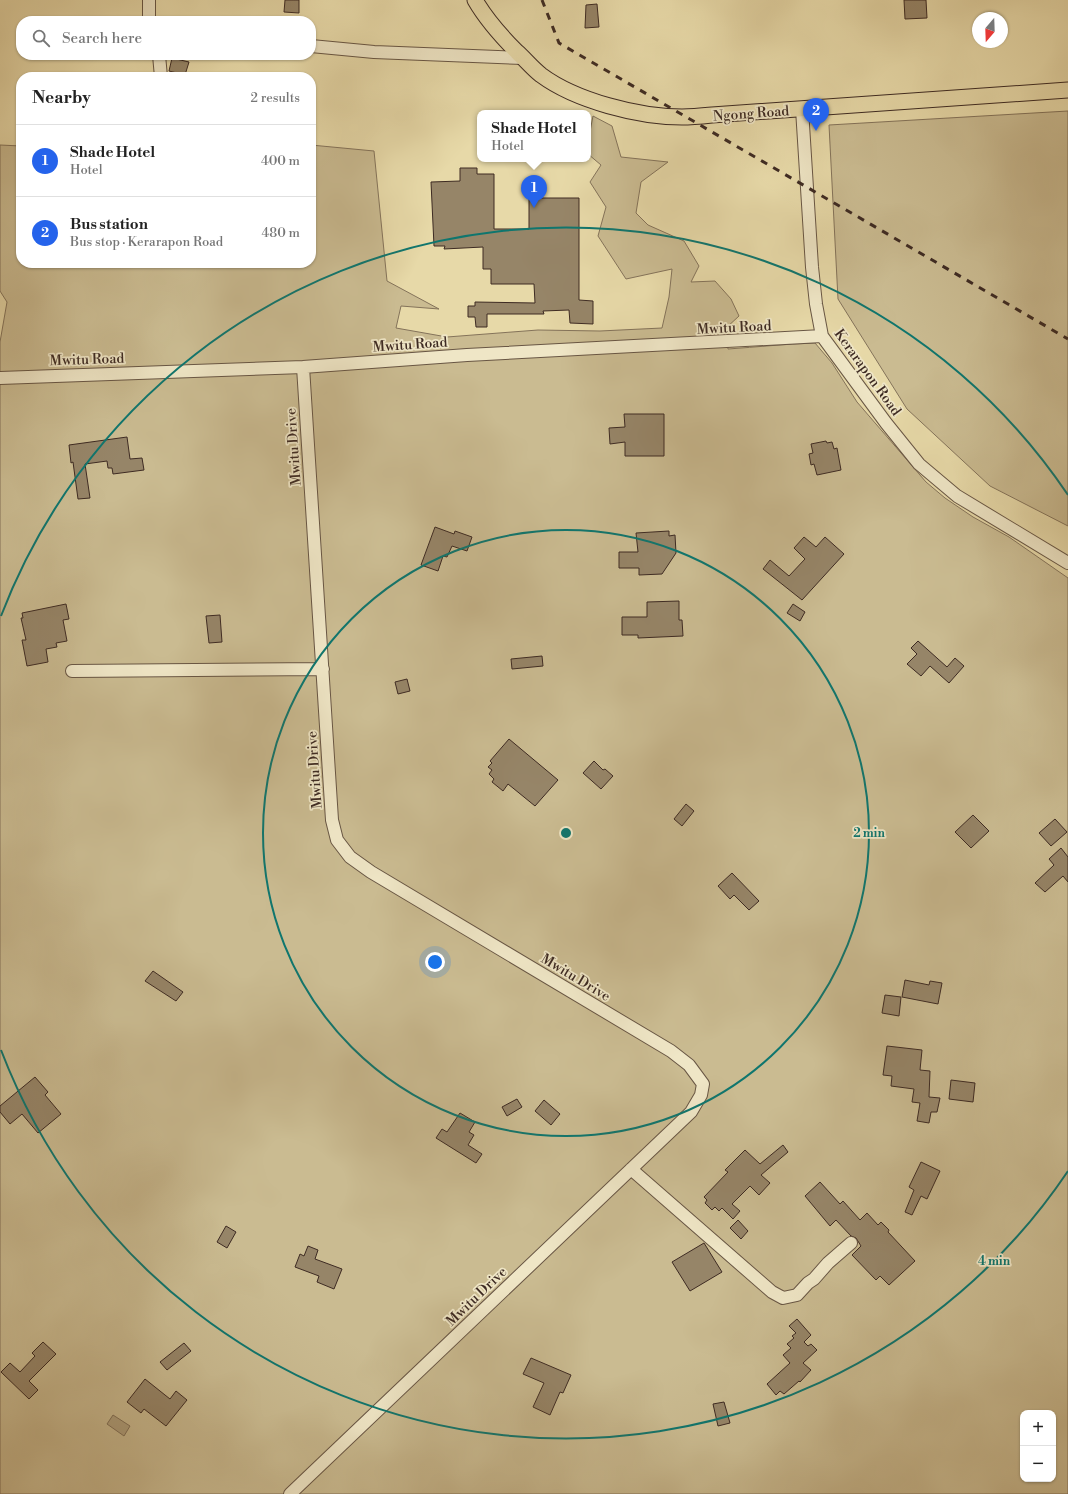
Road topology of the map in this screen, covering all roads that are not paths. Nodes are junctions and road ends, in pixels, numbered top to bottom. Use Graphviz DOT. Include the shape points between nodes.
graph roads {
  1 [pos="149,0"];
  2 [pos="475,0"];
  3 [pos="149,16"];
  4 [pos="316,46"];
  5 [pos="523,58"];
  6 [pos="159,60"];
  7 [pos="161,72"];
  8 [pos="1068,90"];
  9 [pos="802,109"];
  10 [pos="822,336"];
  11 [pos="303,367"];
  12 [pos="0,378"];
  13 [pos="1068,563"];
  14 [pos="323,669"];
  15 [pos="72,671"];
  16 [pos="631,1169"];
  17 [pos="851,1243"];
  18 [pos="290,1494"];
  1 -- 3 [label="street"];
  2 -- 5 [label="main road, Ngong Road" via="494,27"];
  4 -- 5 [label="street" via="374,52"];
  5 -- 9 [label="main road, Ngong Road" via="541,74 577,96 645,114 681,117"];
  6 -- 7 [label="street"];
  8 -- 9 [label="main road, Ngong Road"];
  9 -- 10 [label="street, Kerarapon Road" via="812,267"];
  10 -- 11 [label="street, Mwitu Road" via="467,355"];
  10 -- 13 [label="street, Kerarapon Road" via="919,464 957,496"];
  11 -- 12 [label="street, Mwitu Road"];
  11 -- 14 [label="street, Mwitu Drive"];
  14 -- 15 [label="street"];
  14 -- 16 [label="street, Mwitu Drive" via="332,820 337,840 350,857 371,872 672,1051 689,1065 703,1084 702,1095 691,1112"];
  16 -- 17 [label="street" via="772,1292 783,1298 797,1295 828,1262"];
  16 -- 18 [label="street, Mwitu Drive"];
}
